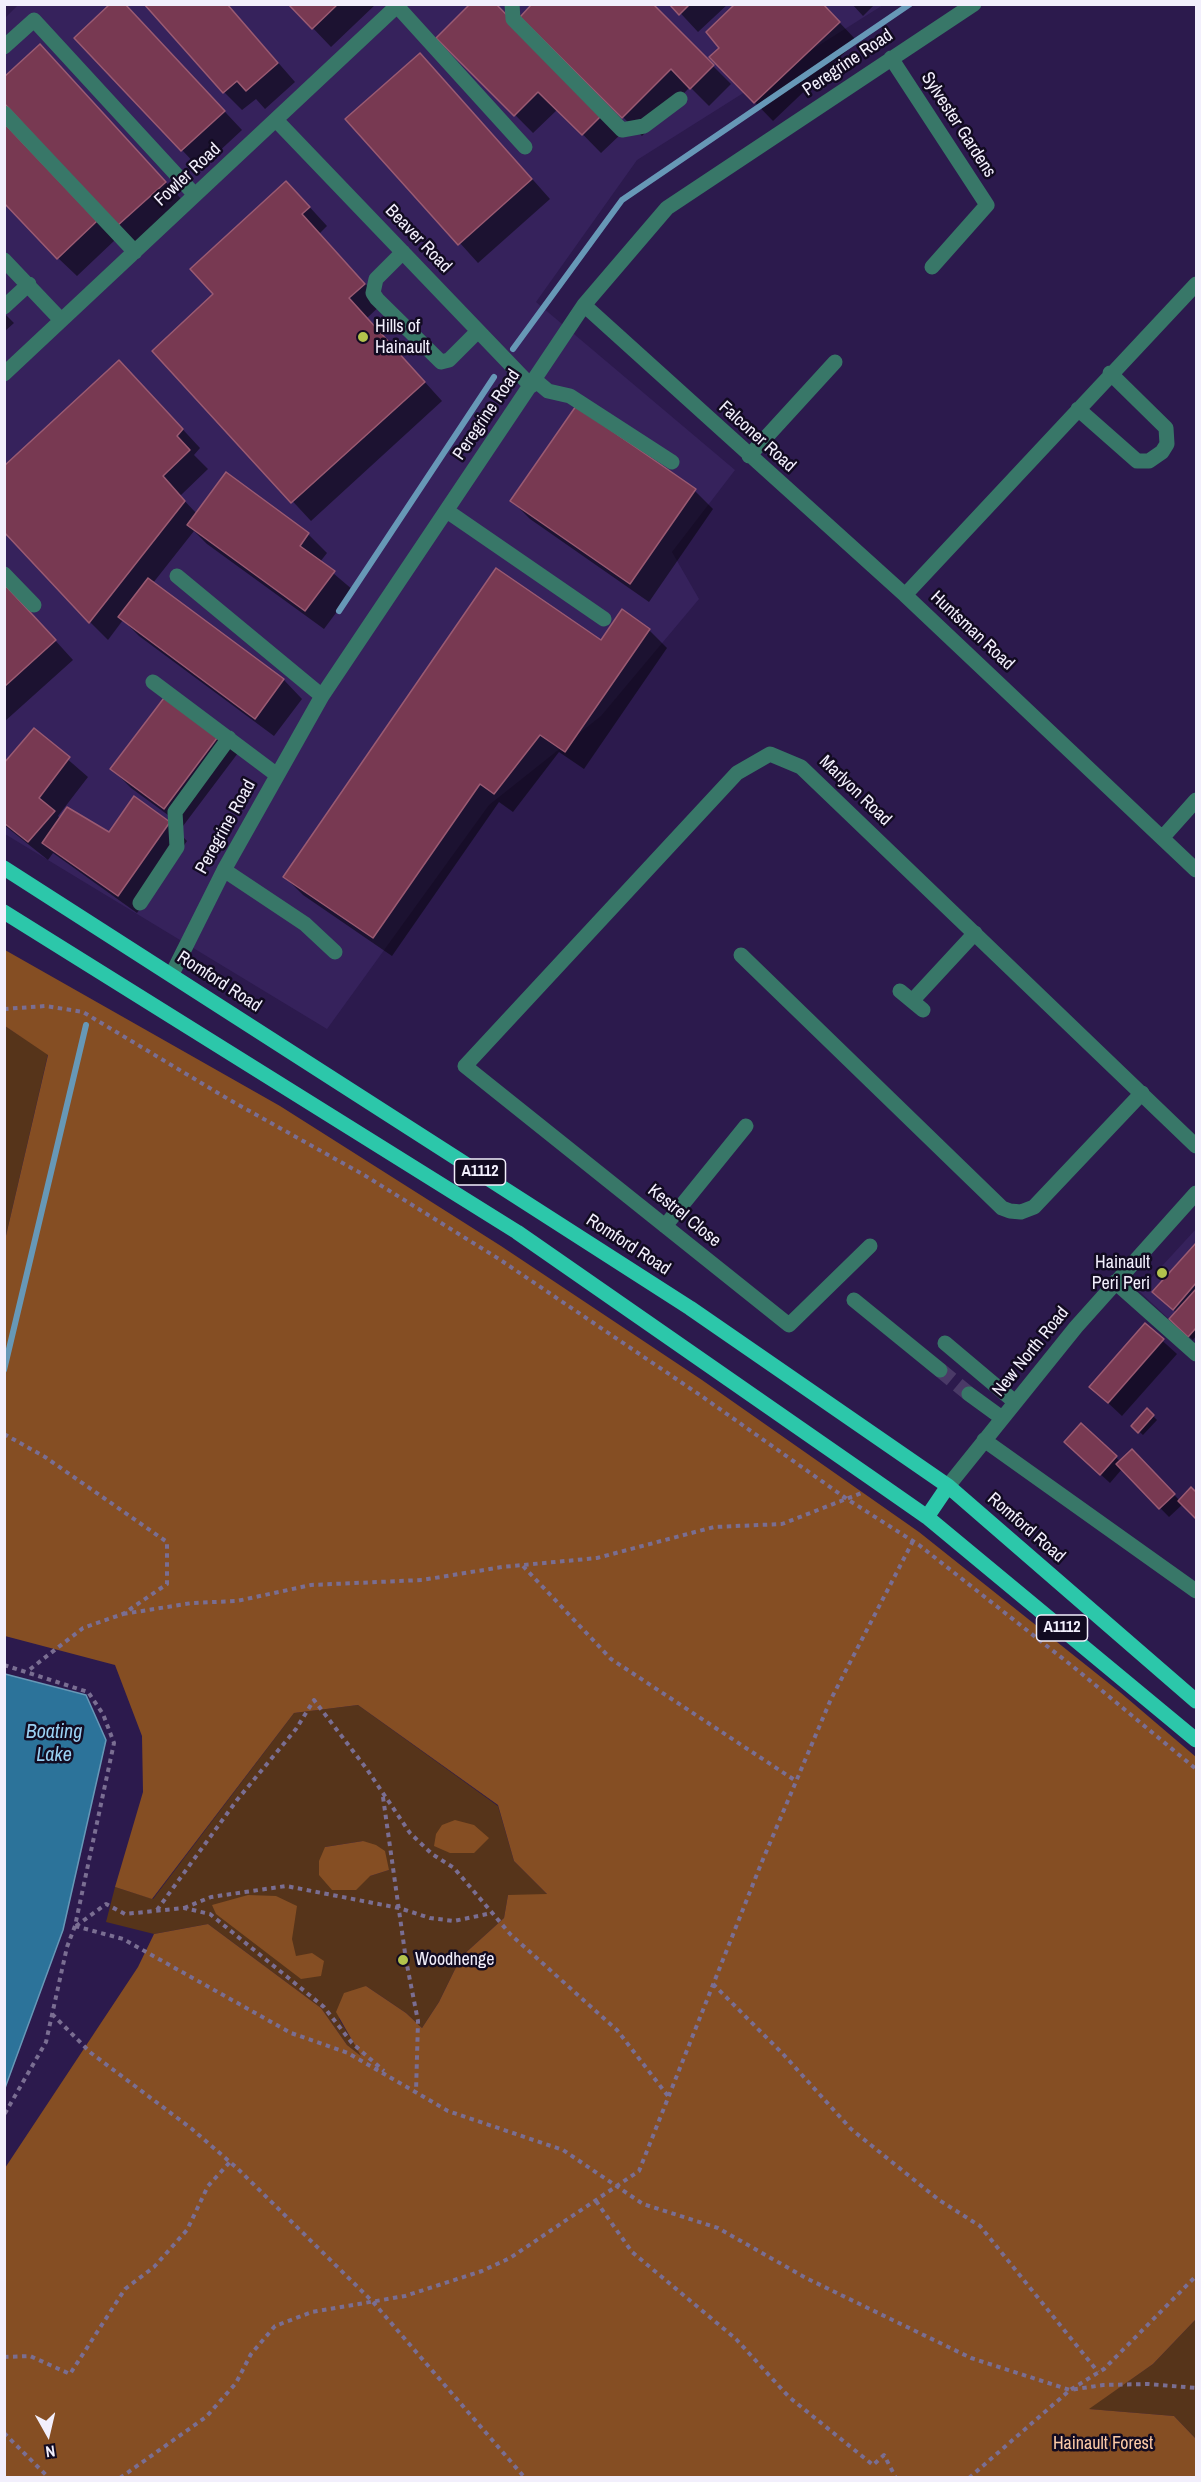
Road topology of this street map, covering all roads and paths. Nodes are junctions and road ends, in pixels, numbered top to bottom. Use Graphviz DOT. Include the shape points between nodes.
graph roads {
  1 [pos="512,4"];
  2 [pos="974,4"];
  3 [pos="398,5"];
  4 [pos="4,47"];
  5 [pos="891,58"];
  6 [pos="680,99"];
  7 [pos="4,113"];
  8 [pos="276,120"];
  9 [pos="525,147"];
  10 [pos="195,195"];
  11 [pos="135,252"];
  12 [pos="403,252"];
  13 [pos="4,260"];
  14 [pos="932,267"];
  15 [pos="29,284"];
  16 [pos="1197,284"];
  17 [pos="584,305"];
  18 [pos="4,307"];
  19 [pos="61,320"];
  20 [pos="478,331"];
  21 [pos="836,362"];
  22 [pos="1110,373"];
  23 [pos="4,374"];
  24 [pos="533,383"];
  25 [pos="1078,409"];
  26 [pos="749,456"];
  27 [pos="672,462"];
  28 [pos="447,511"];
  29 [pos="4,574"];
  30 [pos="177,576"];
  31 [pos="905,595"];
  32 [pos="34,605"];
  33 [pos="604,619"];
  34 [pos="153,682"];
  35 [pos="322,696"];
  36 [pos="229,738"];
  37 [pos="277,775"];
  38 [pos="1197,800"];
  39 [pos="1163,837"];
  40 [pos="4,868"];
  41 [pos="224,870"];
  42 [pos="1197,870"];
  43 [pos="140,903"];
  44 [pos="4,912"];
  45 [pos="975,933"];
  46 [pos="335,952"];
  47 [pos="741,955"];
  48 [pos="172,974"];
  49 [pos="912,1001"];
  50 [pos="4,1010"];
  51 [pos="465,1066"];
  52 [pos="1142,1093"];
  53 [pos="746,1126"];
  54 [pos="1197,1146"];
  55 [pos="1197,1193"];
  56 [pos="665,1226"];
  57 [pos="870,1246"];
  58 [pos="1115,1282"];
  59 [pos="854,1300"];
  60 [pos="945,1343"];
  61 [pos="1197,1354"];
  62 [pos="940,1370"];
  63 [pos="969,1394"];
  64 [pos="1016,1402"];
  65 [pos="1002,1418"];
  66 [pos="4,1434"];
  67 [pos="984,1440"];
  68 [pos="874,1480"];
  69 [pos="948,1486"];
  70 [pos="847,1499"];
  71 [pos="927,1517"];
  72 [pos="912,1540"];
  73 [pos="523,1565"];
  74 [pos="1197,1591"];
  75 [pos="123,1614"];
  76 [pos="4,1665"];
  77 [pos="28,1670"];
  78 [pos="1197,1701"];
  79 [pos="1197,1740"];
  80 [pos="1197,1769"];
  81 [pos="796,1781"];
  82 [pos="382,1794"];
  83 [pos="184,1908"];
  84 [pos="399,1908"];
  85 [pos="157,1910"];
  86 [pos="492,1913"];
  87 [pos="75,1926"];
  88 [pos="713,1984"];
  89 [pos="52,2014"];
  90 [pos="392,2078"];
  91 [pos="416,2092"];
  92 [pos="669,2097"];
  93 [pos="4,2115"];
  94 [pos="230,2162"];
  95 [pos="617,2186"];
  96 [pos="596,2200"];
  97 [pos="1197,2276"];
  98 [pos="373,2302"];
  99 [pos="4,2357"];
  100 [pos="1098,2372"];
  101 [pos="1197,2388"];
  102 [pos="1070,2390"];
  103 [pos="4,2433"];
  104 [pos="49,2478"];
  105 [pos="120,2478"];
  106 [pos="525,2478"];
  107 [pos="896,2478"];
  108 [pos="969,2478"];
  1 -- 6 [label="street" via="513,19 621,130 644,126"];
  2 -- 5 [label="street, Peregrine Road"];
  3 -- 8 [label="street, Fowler Road"];
  3 -- 9 [label="street"];
  4 -- 10 [label="street" via="34,20"];
  5 -- 14 [label="street, Sylvester Gardens" via="987,205"];
  5 -- 17 [label="street, Peregrine Road" via="667,208"];
  7 -- 11 [label="street"];
  8 -- 10 [label="street, Fowler Road"];
  8 -- 12 [label="street, Beaver Road"];
  10 -- 11 [label="street, Fowler Road"];
  11 -- 19 [label="street, Fowler Road"];
  12 -- 20 [label="street, Beaver Road"];
  12 -- 20 [label="street" via="376,279 376,299 441,362 449,360"];
  13 -- 15 [label="street"];
  15 -- 18 [label="street"];
  15 -- 19 [label="street"];
  16 -- 22 [label="street, Huntsman Road"];
  17 -- 24 [label="street, Peregrine Road"];
  17 -- 26 [label="street, Falconer Road"];
  19 -- 23 [label="street, Fowler Road"];
  20 -- 24 [label="street, Beaver Road"];
  21 -- 26 [label="street"];
  22 -- 25 [label="street, Huntsman Road"];
  22 -- 25 [label="street" via="1167,428 1167,444 1162,452 1149,461 1137,461"];
  24 -- 27 [label="street, Beaver Road" via="570,396"];
  24 -- 28 [label="street, Peregrine Road"];
  25 -- 31 [label="street, Huntsman Road"];
  26 -- 31 [label="street, Falconer Road"];
  28 -- 33 [label="street"];
  28 -- 35 [label="street, Peregrine Road"];
  29 -- 32 [label="street"];
  30 -- 35 [label="street"];
  31 -- 39 [label="street, Huntsman Road"];
  34 -- 36 [label="street"];
  35 -- 37 [label="street, Peregrine Road"];
  36 -- 37 [label="street"];
  36 -- 43 [label="street" via="175,812 177,847"];
  37 -- 41 [label="street, Peregrine Road"];
  38 -- 39 [label="street"];
  39 -- 42 [label="street, Huntsman Road"];
  40 -- 48 [label="main road, Romford Road / A1112"];
  41 -- 46 [label="street" via="305,924"];
  41 -- 48 [label="street, Peregrine Road"];
  44 -- 68 [label="main road, A1112" via="517,1232"];
  45 -- 49 [label="street"];
  45 -- 51 [label="street, Marlyon Road" via="801,767 770,754 738,772"];
  45 -- 52 [label="street, Marlyon Road"];
  47 -- 52 [label="street" via="994,1200 1010,1211 1034,1207"];
  48 -- 69 [label="main road, Romford Road / A1112" via="690,1308"];
  50 -- 70 [label="path" via="46,1006 83,1012 364,1175 499,1259"];
  51 -- 56 [label="street, Kestrel Close"];
  52 -- 54 [label="street, Marlyon Road"];
  53 -- 56 [label="street"];
  55 -- 58 [label="street, New North Road"];
  56 -- 57 [label="street, Kestrel Close" via="789,1325"];
  58 -- 61 [label="street"];
  58 -- 64 [label="street, New North Road"];
  59 -- 62 [label="street"];
  60 -- 64 [label="street"];
  63 -- 65 [label="street"];
  64 -- 65 [label="street, New North Road"];
  65 -- 67 [label="street, New North Road"];
  66 -- 75 [label="path" via="45,1457 167,1542 166,1584"];
  67 -- 69 [label="street, New North Road"];
  67 -- 74 [label="street"];
  68 -- 70 [label="path" via="863,1492"];
  68 -- 71 [label="main road, A1112"];
  69 -- 71 [label="main road"];
  69 -- 78 [label="main road, Romford Road / A1112"];
  70 -- 72 [label="path"];
  70 -- 73 [label="path" via="782,1524 714,1527 597,1558"];
  71 -- 79 [label="main road, A1112"];
  72 -- 80 [label="path"];
  72 -- 81 [label="path" via="831,1700"];
  73 -- 75 [label="path" via="422,1580 311,1584 237,1601 192,1603"];
  73 -- 81 [label="path" via="611,1659"];
  75 -- 77 [label="path" via="83,1628"];
  76 -- 77 [label="path"];
  77 -- 87 [label="path" via="88,1692 104,1714 114,1743"];
  81 -- 88 [label="path"];
  82 -- 84 [label="path"];
  82 -- 85 [label="path" via="314,1700"];
  82 -- 86 [label="path" via="410,1833 454,1868"];
  83 -- 84 [label="path" via="211,1897 286,1886"];
  83 -- 85 [label="path"];
  83 -- 90 [label="path" via="210,1914 324,2007 352,2043"];
  84 -- 86 [label="path" via="454,1921"];
  84 -- 91 [label="path" via="418,2021"];
  85 -- 87 [label="path" via="125,1914 106,1904"];
  86 -- 92 [label="path" via="511,1935 617,2030"];
  87 -- 89 [label="path"];
  87 -- 90 [label="path" via="123,1940 291,2033 348,2053"];
  88 -- 92 [label="path"];
  88 -- 100 [label="path" via="851,2129 939,2200 980,2226"];
  89 -- 93 [label="path" via="46,2042"];
  89 -- 94 [label="path" via="91,2053"];
  90 -- 91 [label="path"];
  91 -- 95 [label="path" via="448,2111 563,2150"];
  92 -- 95 [label="path" via="639,2171"];
  94 -- 98 [label="path"];
  94 -- 99 [label="path" via="208,2186 187,2230 154,2267 126,2289 70,2374 30,2356"];
  95 -- 96 [label="path"];
  95 -- 102 [label="path" via="643,2204 718,2228 806,2278 971,2358"];
  96 -- 98 [label="path" via="510,2258 482,2271"];
  96 -- 107 [label="path" via="632,2252 736,2339 789,2397 830,2433 873,2465 884,2456"];
  97 -- 100 [label="path"];
  98 -- 105 [label="path" via="312,2312 275,2326 251,2354 236,2383 206,2417"];
  98 -- 106 [label="path"];
  100 -- 102 [label="path"];
  101 -- 102 [label="path" via="1148,2384"];
  102 -- 108 [label="path"];
  103 -- 104 [label="path"];
}
